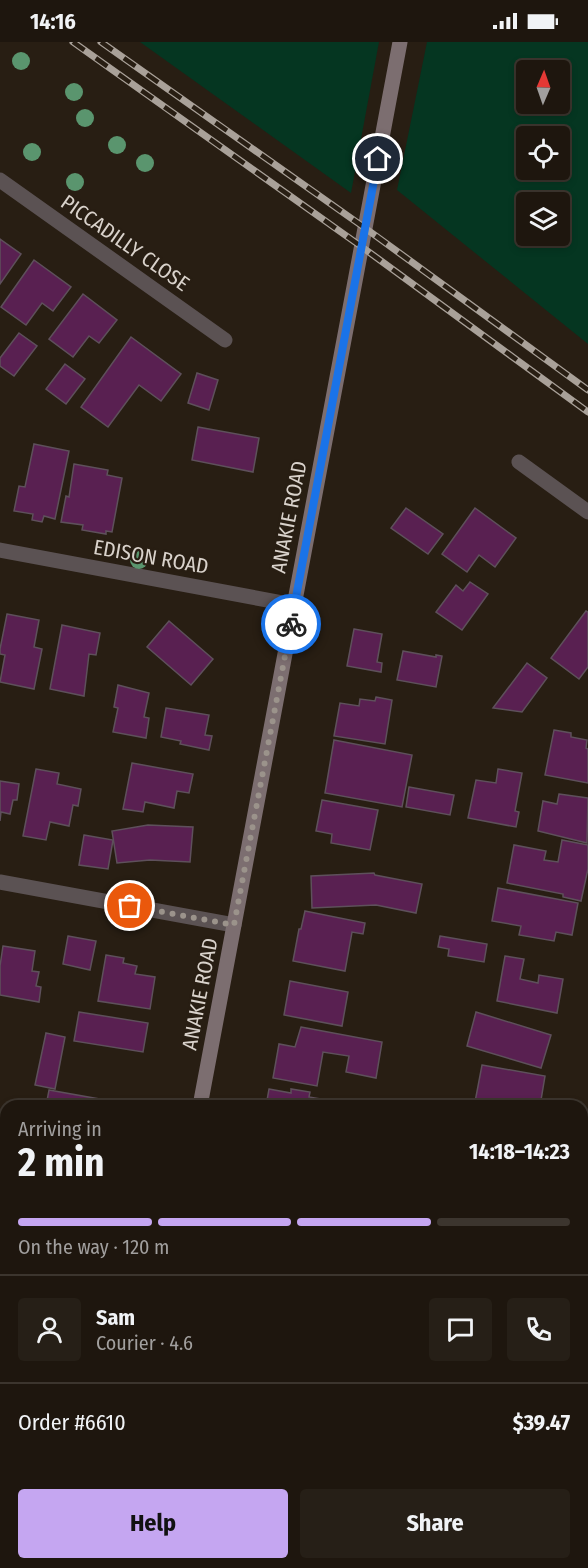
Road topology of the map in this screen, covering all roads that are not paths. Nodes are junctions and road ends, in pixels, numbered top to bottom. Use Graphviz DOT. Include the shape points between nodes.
graph roads {
  1 [pos="400,42"];
  2 [pos="0,180"];
  3 [pos="225,340"];
  4 [pos="519,462"];
  5 [pos="588,512"];
  6 [pos="0,550"];
  7 [pos="294,605"];
  8 [pos="0,882"];
  9 [pos="234,925"];
  10 [pos="201,1100"];
  1 -- 7 [label="main road, ANAKIE ROAD"];
  2 -- 3 [label="street, PICCADILLY CLOSE"];
  4 -- 5 [label="street"];
  6 -- 7 [label="street, EDISON ROAD"];
  7 -- 9 [label="main road, ANAKIE ROAD"];
  8 -- 9 [label="street"];
  9 -- 10 [label="main road, ANAKIE ROAD"];
}
